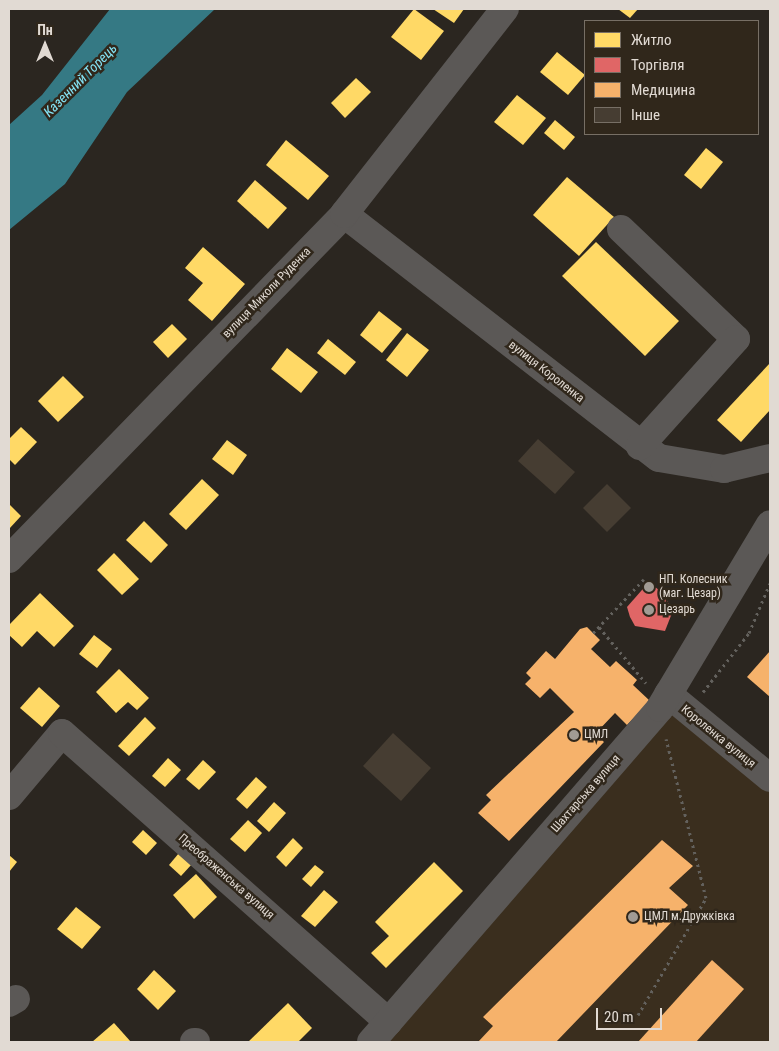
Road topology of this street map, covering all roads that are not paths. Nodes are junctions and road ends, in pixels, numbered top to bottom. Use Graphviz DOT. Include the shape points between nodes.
graph roads {
  1 [pos="505,9"];
  2 [pos="344,214"];
  3 [pos="621,228"];
  4 [pos="640,446"];
  5 [pos="770,458"];
  6 [pos="770,524"];
  7 [pos="9,559"];
  8 [pos="671,705"];
  9 [pos="770,778"];
  10 [pos="9,796"];
  11 [pos="389,1022"];
  12 [pos="371,1042"];
  1 -- 2 [label="street, вулиця Миколи Руденка"];
  2 -- 4 [label="street, вулиця Короленка"];
  2 -- 7 [label="street, вулиця Миколи Руденка"];
  3 -- 4 [label="street" via="736,339"];
  4 -- 5 [label="street, вулиця Короленка" via="659,458 724,469"];
  6 -- 8 [label="street, Шахтарська вулиця"];
  8 -- 9 [label="street, Короленка вулиця"];
  8 -- 11 [label="street, Шахтарська вулиця"];
  10 -- 11 [label="street, Преображенська вулиця" via="62,733"];
  11 -- 12 [label="street, Шахтарська вулиця"];
}
